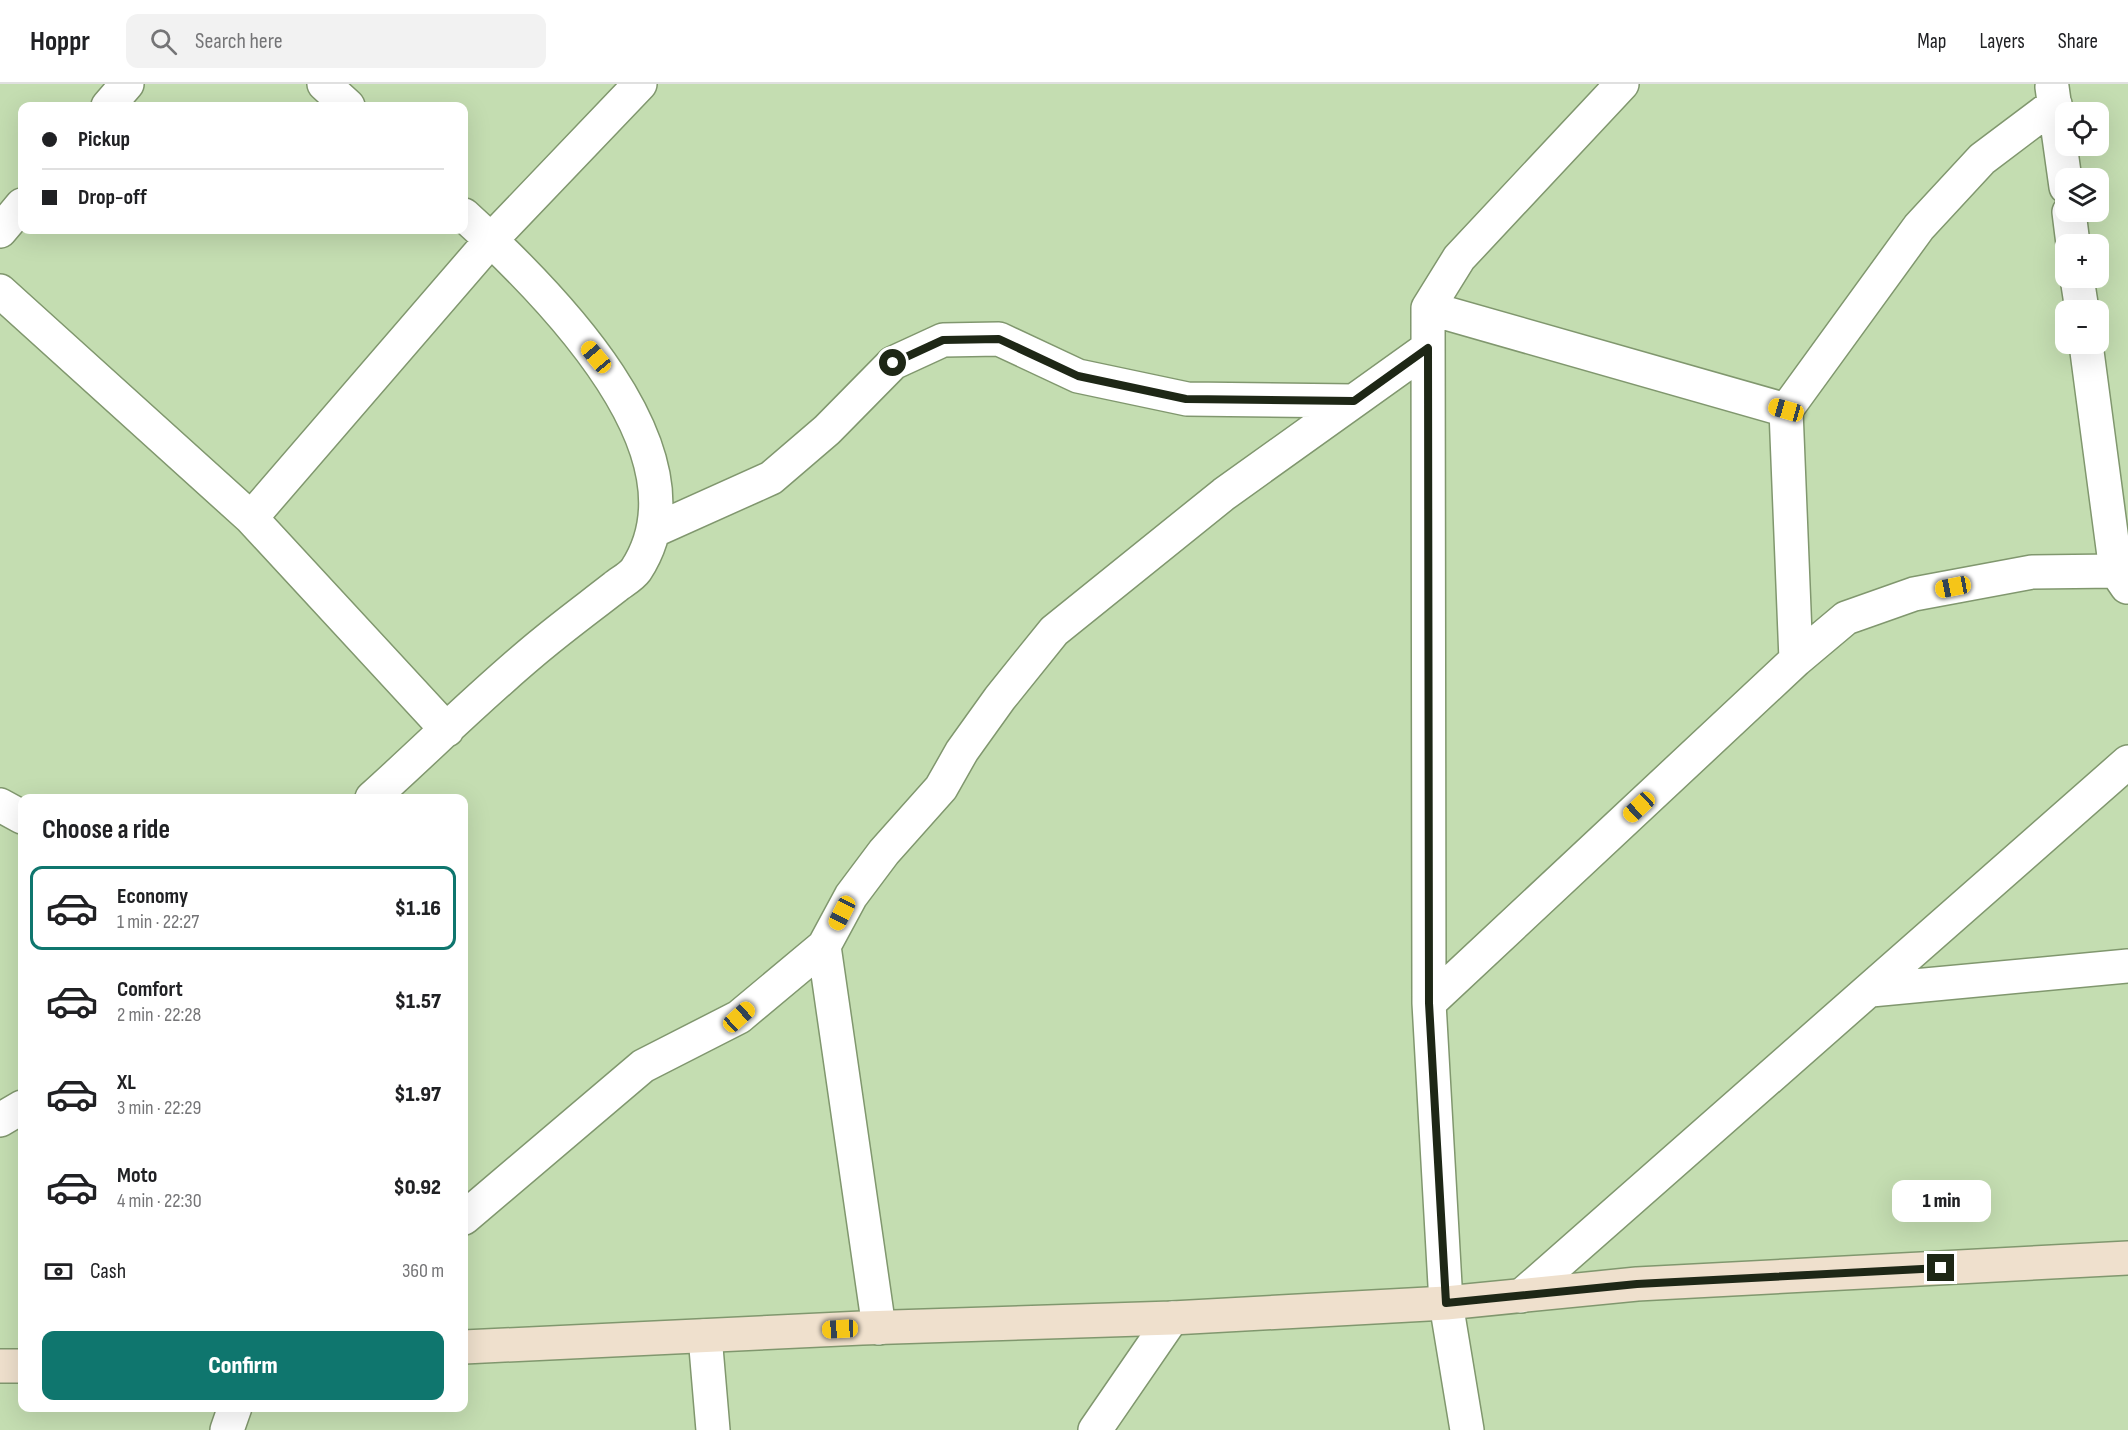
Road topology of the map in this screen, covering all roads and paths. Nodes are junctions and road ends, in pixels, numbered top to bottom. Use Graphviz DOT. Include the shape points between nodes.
graph roads {
  1 [pos="127,84"];
  2 [pos="324,84"];
  3 [pos="640,84"];
  4 [pos="1622,84"];
  5 [pos="2053,94"];
  6 [pos="111,102"];
  7 [pos="344,102"];
  8 [pos="2063,168"];
  9 [pos="18,210"];
  10 [pos="468,219"];
  11 [pos="0,231"];
  12 [pos="491,240"];
  13 [pos="0,291"];
  14 [pos="1428,308"];
  15 [pos="1428,348"];
  16 [pos="2088,354"];
  17 [pos="1354,401"];
  18 [pos="1786,410"];
  19 [pos="251,518"];
  20 [pos="653,531"];
  21 [pos="2122,580"];
  22 [pos="1796,660"];
  23 [pos="447,730"];
  24 [pos="2128,762"];
  25 [pos="376,794"];
  26 [pos="0,805"];
  27 [pos="18,815"];
  28 [pos="824,946"];
  29 [pos="2128,966"];
  30 [pos="1871,990"];
  31 [pos="1429,1003"];
  32 [pos="18,1109"];
  33 [pos="0,1119"];
  34 [pos="468,1215"];
  35 [pos="2128,1258"];
  36 [pos="1521,1296"];
  37 [pos="1446,1303"];
  38 [pos="1172,1318"];
  39 [pos="879,1328"];
  40 [pos="705,1336"];
  41 [pos="468,1347"];
  42 [pos="0,1366"];
  43 [pos="18,1366"];
  44 [pos="233,1412"];
  45 [pos="226,1430"];
  46 [pos="713,1430"];
  47 [pos="1095,1430"];
  48 [pos="1467,1430"];
  1 -- 6 [label="street"];
  2 -- 7 [label="street"];
  3 -- 12 [label="street"];
  4 -- 14 [label="street" via="1459,258"];
  5 -- 8 [label="street"];
  5 -- 18 [label="street" via="1982,159 1919,227"];
  9 -- 11 [label="street"];
  10 -- 12 [label="street"];
  12 -- 19 [label="street"];
  12 -- 20 [label="street" via="596,357 640,429 656,490"];
  13 -- 19 [label="street"];
  14 -- 15 [label="street"];
  14 -- 18 [label="street"];
  15 -- 17 [label="street"];
  15 -- 31 [label="street"];
  16 -- 21 [label="street"];
  17 -- 20 [label="street" via="1186,399 1078,376 999,339 943,340 893,363 827,430 771,478"];
  17 -- 28 [label="street" via="1224,494 1054,631 1000,698 941,788 851,896"];
  18 -- 22 [label="street"];
  19 -- 23 [label="street"];
  20 -- 23 [label="street" via="635,572 546,640"];
  21 -- 22 [label="street" via="2032,572 1914,594 1846,618"];
  22 -- 31 [label="street"];
  23 -- 25 [label="street"];
  24 -- 30 [label="street"];
  26 -- 27 [label="street"];
  28 -- 34 [label="street" via="739,1017 643,1066"];
  28 -- 39 [label="street"];
  29 -- 30 [label="street"];
  30 -- 36 [label="street"];
  31 -- 37 [label="street"];
  32 -- 33 [label="street"];
  35 -- 36 [label="street" via="1637,1284"];
  36 -- 37 [label="street"];
  37 -- 38 [label="street"];
  37 -- 48 [label="street"];
  38 -- 39 [label="street"];
  38 -- 47 [label="street"];
  39 -- 40 [label="street"];
  40 -- 41 [label="street"];
  40 -- 46 [label="street"];
  42 -- 43 [label="street"];
  44 -- 45 [label="street"];
}
